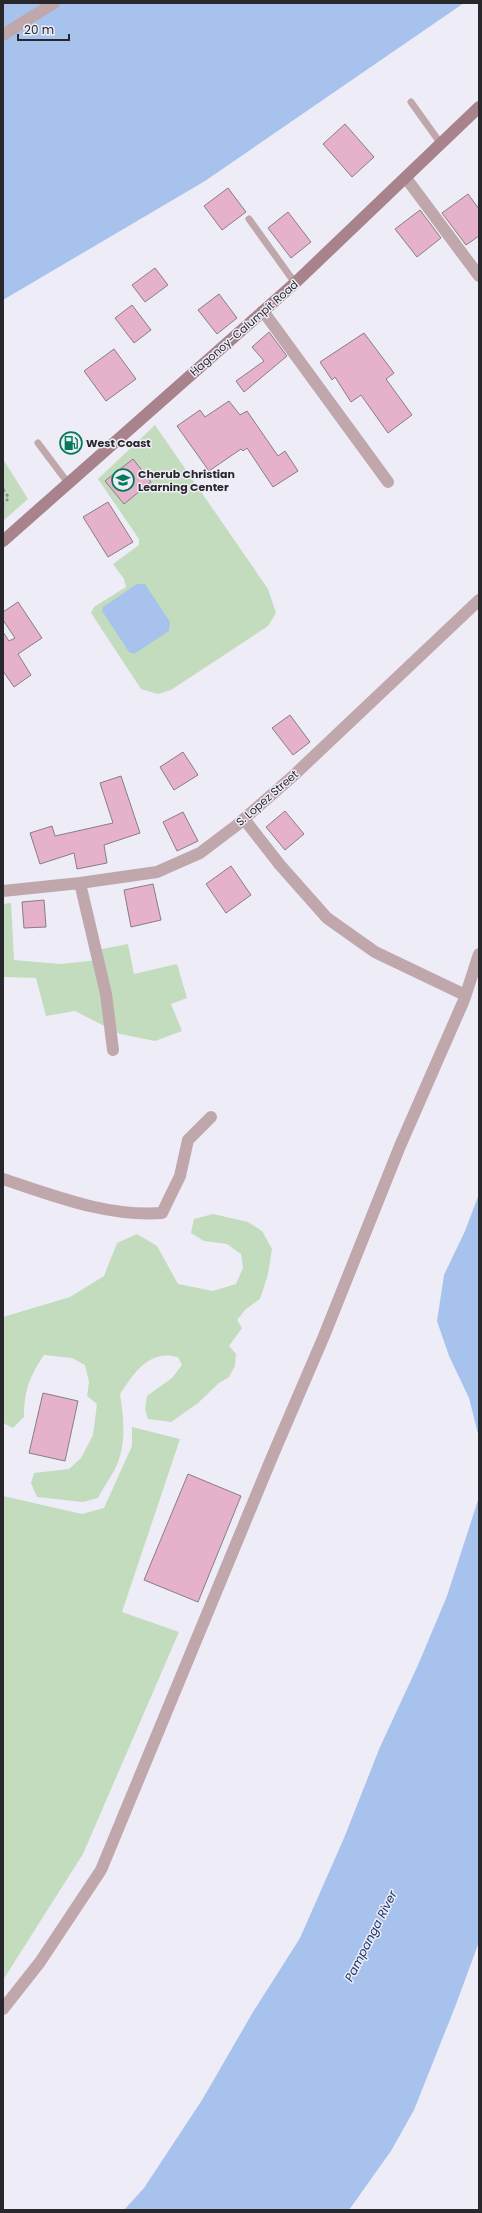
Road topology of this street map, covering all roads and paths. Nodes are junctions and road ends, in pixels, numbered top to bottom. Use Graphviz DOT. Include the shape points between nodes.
graph roads {
  1 [pos="54,3"];
  2 [pos="3,35"];
  3 [pos="411,102"];
  4 [pos="479,107"];
  5 [pos="441,144"];
  6 [pos="406,178"];
  7 [pos="249,219"];
  8 [pos="479,276"];
  9 [pos="295,283"];
  10 [pos="263,311"];
  11 [pos="38,443"];
  12 [pos="388,482"];
  13 [pos="68,483"];
  14 [pos="3,488"];
  15 [pos="3,504"];
  16 [pos="3,541"];
  17 [pos="479,600"];
  18 [pos="244,819"];
  19 [pos="80,883"];
  20 [pos="3,891"];
  21 [pos="479,954"];
  22 [pos="465,995"];
  23 [pos="113,1050"];
  24 [pos="211,1117"];
  25 [pos="3,1179"];
  26 [pos="3,2009"];
  1 -- 2 [label="street"];
  3 -- 5 [label="lane"];
  4 -- 5 [label="main road, Hagonoy-Calumpit Road"];
  5 -- 6 [label="main road, Hagonoy-Calumpit Road"];
  6 -- 8 [label="street"];
  6 -- 9 [label="main road, Hagonoy-Calumpit Road"];
  7 -- 9 [label="lane"];
  9 -- 10 [label="main road, Hagonoy-Calumpit Road"];
  10 -- 12 [label="street"];
  10 -- 13 [label="main road, Hagonoy-Calumpit Road"];
  11 -- 13 [label="lane"];
  13 -- 16 [label="main road, Hagonoy-Calumpit Road"];
  14 -- 15 [label="path" via="9,498"];
  17 -- 18 [label="street, S. Lopez Street"];
  18 -- 19 [label="street, S. Lopez Street" via="200,853 157,872"];
  18 -- 22 [label="street" via="327,918 375,952"];
  19 -- 20 [label="street, S. Lopez Street"];
  19 -- 23 [label="street" via="106,994"];
  21 -- 22 [label="street"];
  22 -- 26 [label="street" via="400,1146 324,1336 101,1870 40,1962"];
  24 -- 25 [label="street" via="188,1140 180,1176 162,1212 144,1214 89,1207"];
}
